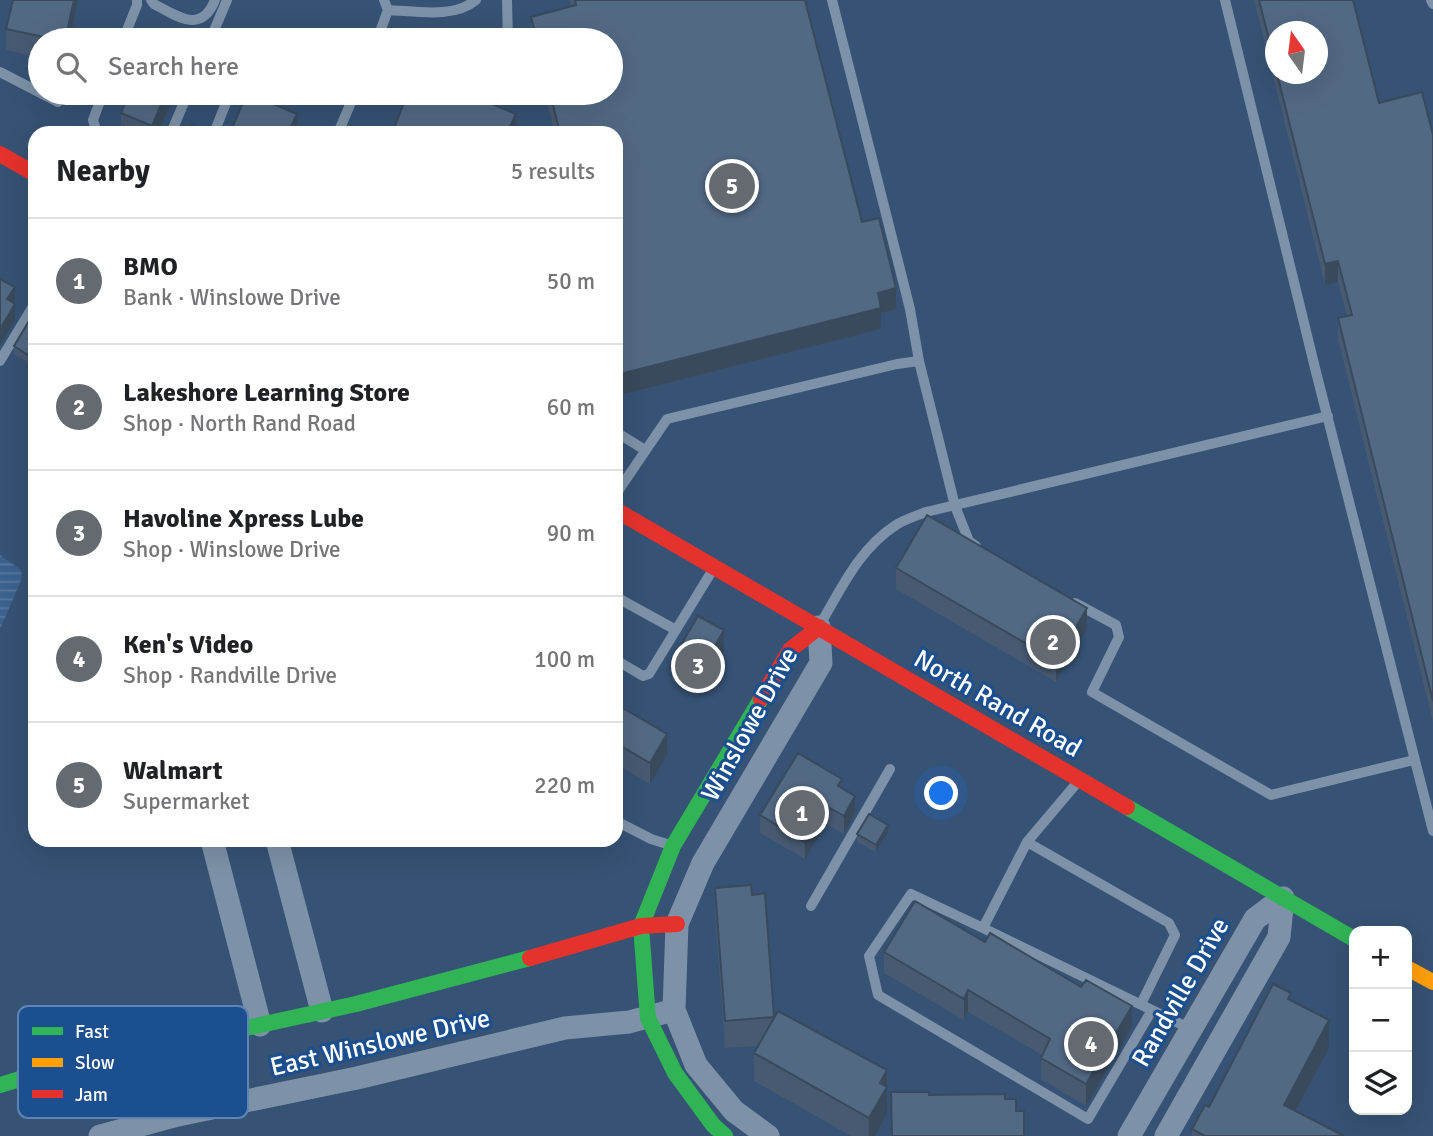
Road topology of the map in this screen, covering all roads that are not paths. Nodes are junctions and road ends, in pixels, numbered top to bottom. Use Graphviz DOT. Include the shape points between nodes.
graph roads {
  1 [pos="137,0"];
  2 [pos="151,0"];
  3 [pos="215,0"];
  4 [pos="227,0"];
  5 [pos="476,0"];
  6 [pos="507,0"];
  7 [pos="832,0"];
  8 [pos="1225,0"];
  9 [pos="386,5"];
  10 [pos="422,5"];
  11 [pos="128,28"];
  12 [pos="215,28"];
  13 [pos="380,28"];
  14 [pos="508,28"];
  15 [pos="0,72"];
  16 [pos="28,86"];
  17 [pos="99,105"];
  18 [pos="183,105"];
  19 [pos="225,105"];
  20 [pos="350,105"];
  21 [pos="95,126"];
  22 [pos="174,126"];
  23 [pos="217,126"];
  24 [pos="341,126"];
  25 [pos="0,154"];
  26 [pos="28,170"];
  27 [pos="28,315"];
  28 [pos="0,361"];
  29 [pos="919,361"];
  30 [pos="1328,416"];
  31 [pos="623,436"];
  32 [pos="645,450"];
  33 [pos="623,483"];
  34 [pos="955,506"];
  35 [pos="623,514"];
  36 [pos="986,552"];
  37 [pos="715,567"];
  38 [pos="1067,598"];
  39 [pos="623,601"];
  40 [pos="819,627"];
  41 [pos="676,630"];
  42 [pos="623,664"];
  43 [pos="1414,761"];
  44 [pos="890,769"];
  45 [pos="1080,779"];
  46 [pos="623,825"];
  47 [pos="1433,831"];
  48 [pos="1027,842"];
  49 [pos="673,845"];
  50 [pos="214,847"];
  51 [pos="280,847"];
  52 [pos="1283,898"];
  53 [pos="810,906"];
  54 [pos="677,924"];
  55 [pos="641,926"];
  56 [pos="983,928"];
  57 [pos="1349,936"];
  58 [pos="1412,971"];
  59 [pos="1433,982"];
  60 [pos="1141,1004"];
  61 [pos="674,1010"];
  62 [pos="1152,1010"];
  63 [pos="322,1011"];
  64 [pos="648,1018"];
  65 [pos="260,1025"];
  66 [pos="248,1028"];
  67 [pos="1191,1029"];
  68 [pos="18,1080"];
  69 [pos="0,1085"];
  70 [pos="248,1101"];
  71 [pos="167,1118"];
  72 [pos="100,1136"];
  73 [pos="724,1136"];
  74 [pos="768,1136"];
  75 [pos="1129,1136"];
  76 [pos="1167,1136"];
  1 -- 11 [label="lane"];
  2 -- 3 [label="lane" via="195,21 205,16"];
  4 -- 12 [label="lane"];
  5 -- 10 [label="lane" via="453,11"];
  6 -- 14 [label="lane"];
  7 -- 29 [label="lane"];
  8 -- 30 [label="lane"];
  9 -- 10 [label="lane"];
  9 -- 13 [label="lane"];
  15 -- 16 [label="lane"];
  17 -- 21 [label="lane"];
  18 -- 22 [label="lane"];
  19 -- 23 [label="lane"];
  20 -- 24 [label="lane"];
  25 -- 26 [label="street"];
  27 -- 28 [label="lane"];
  29 -- 32 [label="lane" via="667,419"];
  29 -- 34 [label="lane"];
  30 -- 34 [label="lane"];
  30 -- 43 [label="lane"];
  31 -- 32 [label="lane"];
  32 -- 33 [label="lane"];
  34 -- 36 [label="lane" via="969,541"];
  34 -- 40 [label="lane" via="898,523 870,545"];
  35 -- 37 [label="street, North Rand Road"];
  37 -- 40 [label="street, North Rand Road"];
  37 -- 41 [label="lane"];
  38 -- 43 [label="lane" via="1116,625 1119,637 1092,691 1271,795"];
  39 -- 41 [label="lane"];
  40 -- 45 [label="street, North Rand Road"];
  40 -- 49 [label="street, Winslowe Drive" via="790,650"];
  40 -- 54 [label="street, Winslowe Drive" via="821,663 703,863"];
  41 -- 42 [label="lane" via="649,674 643,676"];
  43 -- 47 [label="lane"];
  44 -- 53 [label="lane"];
  45 -- 48 [label="lane"];
  45 -- 52 [label="street, North Rand Road"];
  46 -- 49 [label="lane"];
  48 -- 56 [label="lane"];
  48 -- 60 [label="lane" via="1170,923 1175,935"];
  49 -- 55 [label="street, Winslowe Drive"];
  50 -- 65 [label="street, East Winslowe Drive"];
  51 -- 63 [label="street, East Winslowe Drive"];
  52 -- 57 [label="street, North Rand Road"];
  52 -- 67 [label="street, Randville Drive" via="1255,919"];
  52 -- 76 [label="street" via="1279,937"];
  54 -- 55 [label="street, East Winslowe Drive"];
  54 -- 61 [label="street, Winslowe Drive"];
  55 -- 63 [label="street, East Winslowe Drive"];
  55 -- 64 [label="street, Winslowe Drive"];
  56 -- 60 [label="lane"];
  56 -- 62 [label="lane" via="911,894 869,956 878,995 1088,1119"];
  58 -- 59 [label="street"];
  60 -- 62 [label="lane"];
  61 -- 64 [label="street, East Winslowe Drive"];
  61 -- 74 [label="street, Winslowe Drive" via="696,1065 734,1111"];
  62 -- 67 [label="lane"];
  63 -- 65 [label="street, East Winslowe Drive"];
  64 -- 70 [label="street, East Winslowe Drive" via="565,1028"];
  64 -- 73 [label="street, Winslowe Drive" via="675,1073"];
  65 -- 66 [label="street, East Winslowe Drive"];
  67 -- 75 [label="street, Randville Drive"];
  68 -- 69 [label="street, East Winslowe Drive"];
  71 -- 72 [label="street, East Winslowe Drive"];
}
